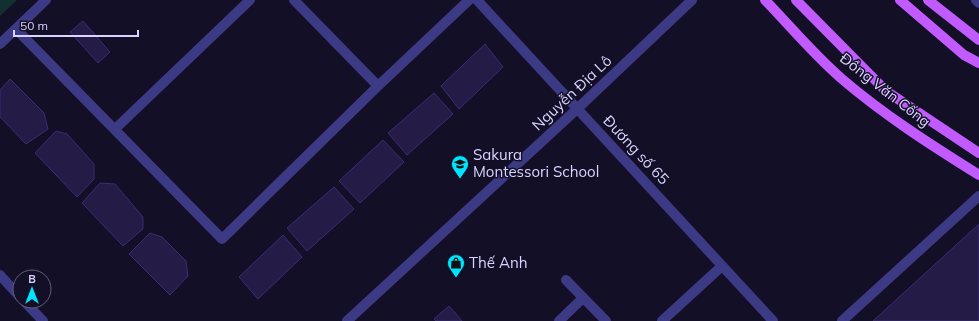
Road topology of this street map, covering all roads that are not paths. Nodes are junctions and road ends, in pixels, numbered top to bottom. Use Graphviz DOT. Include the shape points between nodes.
graph roads {
  1 [pos="46,0"];
  2 [pos="250,0"];
  3 [pos="294,0"];
  4 [pos="469,0"];
  5 [pos="476,0"];
  6 [pos="692,0"];
  7 [pos="765,0"];
  8 [pos="796,0"];
  9 [pos="900,0"];
  10 [pos="928,0"];
  11 [pos="976,0"];
  12 [pos="979,3"];
  13 [pos="16,29"];
  14 [pos="979,40"];
  15 [pos="0,44"];
  16 [pos="979,63"];
  17 [pos="378,86"];
  18 [pos="577,109"];
  19 [pos="115,129"];
  20 [pos="979,153"];
  21 [pos="979,174"];
  22 [pos="979,196"];
  23 [pos="722,266"];
  24 [pos="0,276"];
  25 [pos="566,280"];
  26 [pos="12,289"];
  27 [pos="583,298"];
  28 [pos="32,309"];
  29 [pos="43,321"];
  30 [pos="347,321"];
  31 [pos="559,321"];
  32 [pos="606,321"];
  33 [pos="662,321"];
  34 [pos="773,321"];
  35 [pos="842,321"];
  1 -- 13 [label="street"];
  2 -- 19 [label="street"];
  3 -- 17 [label="street"];
  4 -- 17 [label="street"];
  5 -- 18 [label="street, Đương số 65"];
  6 -- 18 [label="street, Nguyễn Địa Lô"];
  7 -- 21 [label="main road, Đồng Văn Cống" via="846,82 911,131"];
  8 -- 20 [label="main road, Đồng Văn Cống" via="886,91"];
  9 -- 16 [label="main road" via="964,55"];
  10 -- 14 [label="main road"];
  11 -- 12 [label="street"];
  13 -- 15 [label="street"];
  13 -- 19 [label="street"];
  17 -- 19 [label="street" via="222,238"];
  18 -- 23 [label="street, Đương số 65"];
  18 -- 30 [label="street, Nguyễn Địa Lô"];
  22 -- 35 [label="street"];
  23 -- 33 [label="street"];
  23 -- 34 [label="street, Đương số 65"];
  24 -- 26 [label="street"];
  25 -- 27 [label="street"];
  27 -- 31 [label="street"];
  27 -- 32 [label="street"];
  28 -- 29 [label="street"];
}
